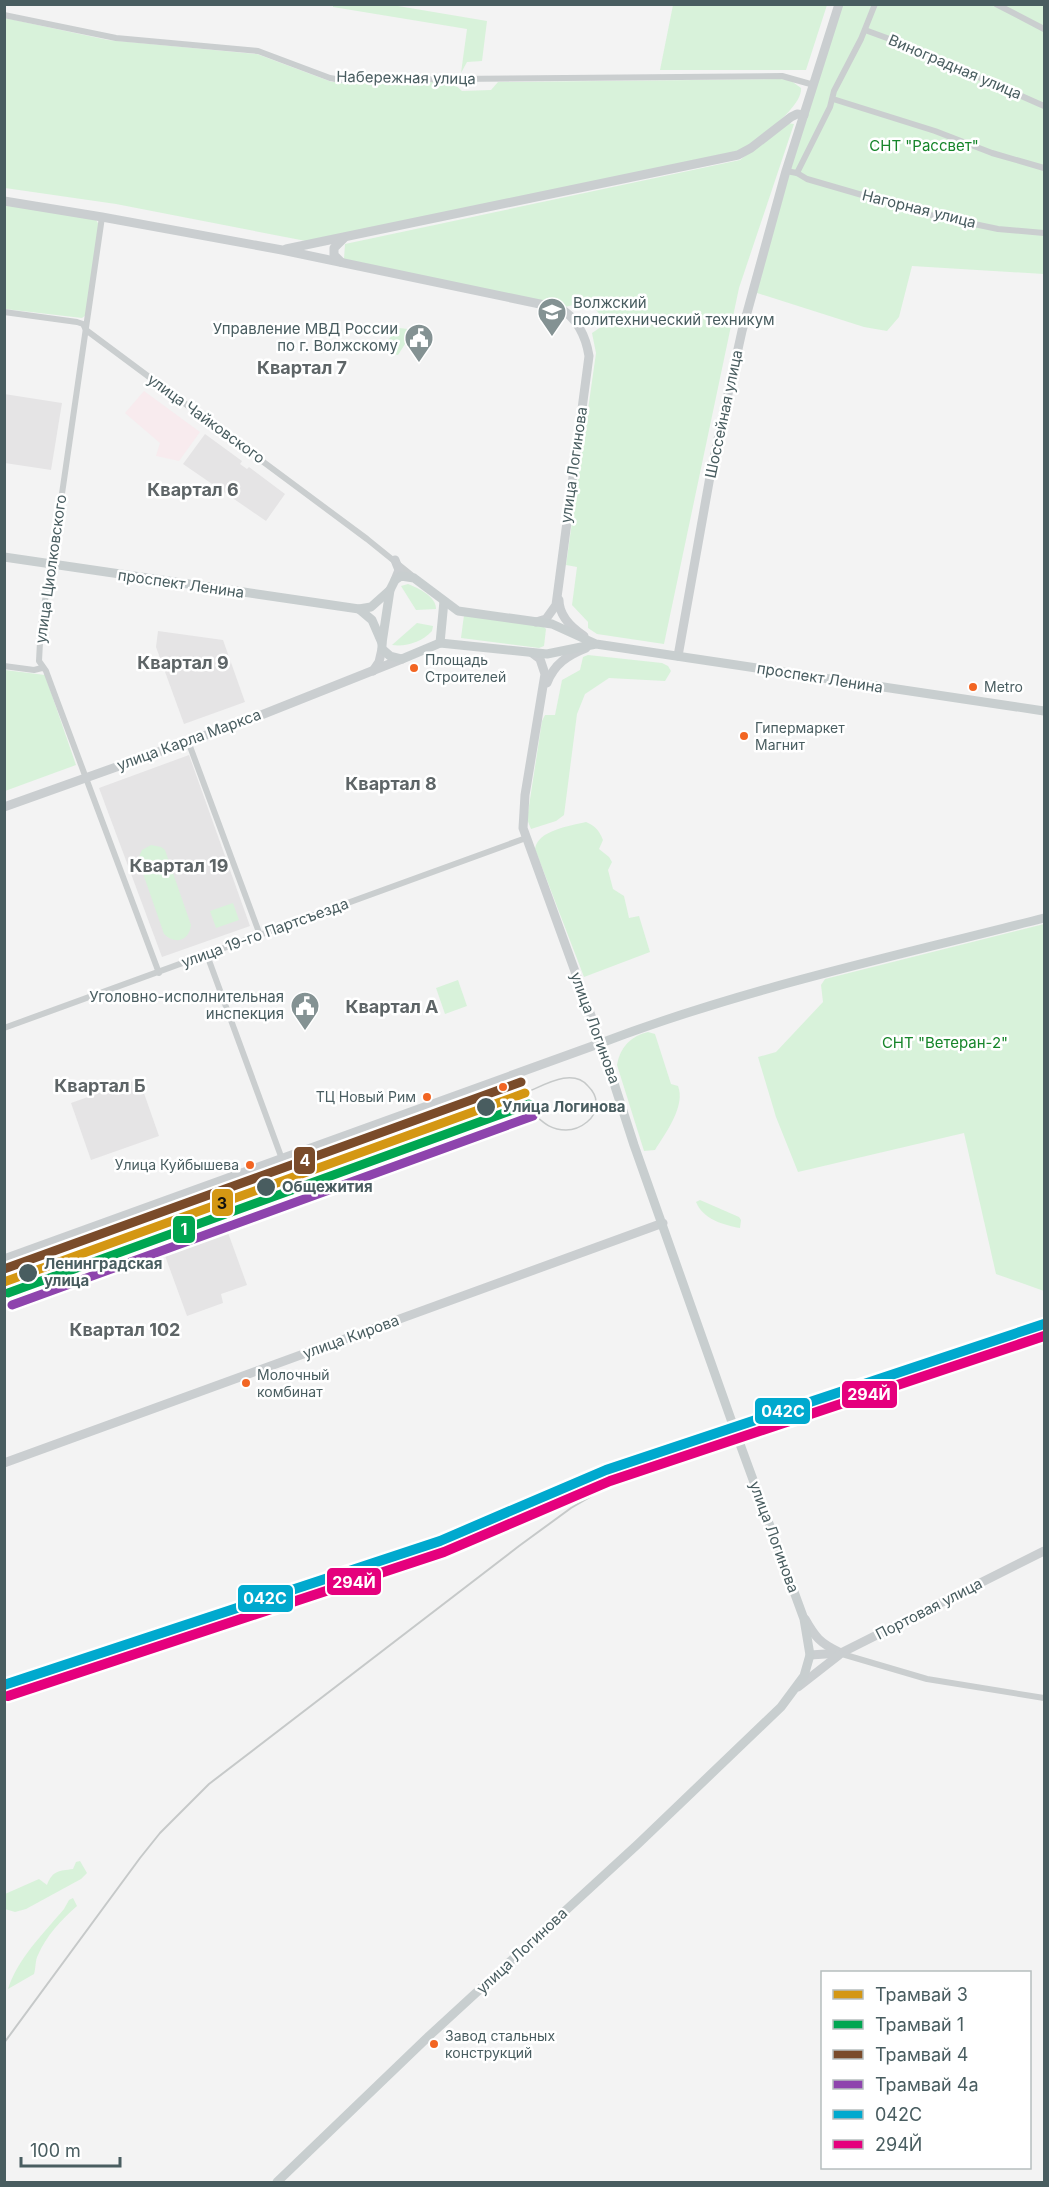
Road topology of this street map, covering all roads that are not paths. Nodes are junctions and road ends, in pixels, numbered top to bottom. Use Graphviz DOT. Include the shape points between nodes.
graph roads {
  1 [pos="839,4"];
  2 [pos="875,4"];
  3 [pos="996,4"];
  4 [pos="4,15"];
  5 [pos="1044,29"];
  6 [pos="866,30"];
  7 [pos="814,85"];
  8 [pos="833,99"];
  9 [pos="1044,106"];
  10 [pos="804,115"];
  11 [pos="1044,168"];
  12 [pos="786,171"];
  13 [pos="797,173"];
  14 [pos="4,201"];
  15 [pos="102,216"];
  16 [pos="1044,233"];
  17 [pos="344,238"];
  18 [pos="282,250"];
  19 [pos="341,263"];
  20 [pos="4,312"];
  21 [pos="86,330"];
  22 [pos="4,557"];
  23 [pos="395,560"];
  24 [pos="52,564"];
  25 [pos="559,576"];
  26 [pos="414,578"];
  27 [pos="395,580"];
  28 [pos="390,590"];
  29 [pos="444,601"];
  30 [pos="359,609"];
  31 [pos="536,622"];
  32 [pos="382,642"];
  33 [pos="440,643"];
  34 [pos="596,644"];
  35 [pos="532,653"];
  36 [pos="678,656"];
  37 [pos="402,659"];
  38 [pos="4,666"];
  39 [pos="42,668"];
  40 [pos="373,671"];
  41 [pos="540,706"];
  42 [pos="1044,711"];
  43 [pos="189,741"];
  44 [pos="86,778"];
  45 [pos="4,807"];
  46 [pos="526,838"];
  47 [pos="1044,918"];
  48 [pos="260,935"];
  49 [pos="207,955"];
  50 [pos="159,973"];
  51 [pos="4,1028"];
  52 [pos="602,1043"];
  53 [pos="282,1159"];
  54 [pos="663,1223"];
  55 [pos="4,1259"];
  56 [pos="4,1463"];
  57 [pos="1044,1551"];
  58 [pos="804,1619"];
  59 [pos="841,1653"];
  60 [pos="810,1655"];
  61 [pos="795,1690"];
  62 [pos="1044,1698"];
  63 [pos="277,2182"];
  1 -- 7 [label="street, Шоссейная улица"];
  2 -- 6 [label="street"];
  3 -- 5 [label="street"];
  4 -- 7 [label="street, Набережная улица" via="116,38 258,51 341,80 782,76"];
  6 -- 8 [label="street"];
  6 -- 9 [label="street, Виноградная улица"];
  7 -- 10 [label="street, Шоссейная улица"];
  8 -- 11 [label="street"];
  8 -- 13 [label="street"];
  10 -- 12 [label="street, Шоссейная улица"];
  10 -- 17 [label="street" via="791,117 738,155"];
  12 -- 13 [label="street, Нагорная улица"];
  12 -- 36 [label="street, Шоссейная улица" via="753,288 711,471"];
  13 -- 16 [label="street, Нагорная улица" via="931,215 998,229"];
  14 -- 15 [label="street"];
  15 -- 18 [label="street"];
  15 -- 21 [label="street, улица Циолковского"];
  17 -- 18 [label="street"];
  17 -- 19 [label="street" via="334,248"];
  18 -- 19 [label="street"];
  19 -- 25 [label="street, улица Логинова" via="559,308 579,327 589,357"];
  20 -- 21 [label="street, улица Чайковского" via="77,322"];
  21 -- 23 [label="street, улица Чайковского"];
  21 -- 24 [label="street, улица Циолковского"];
  22 -- 24 [label="main road, проспект Ленина"];
  23 -- 26 [label="street, улица Чайковского"];
  23 -- 27 [label="street" via="399,570"];
  24 -- 30 [label="main road, проспект Ленина"];
  24 -- 39 [label="street, улица Циолковского" via="41,623"];
  25 -- 31 [label="street, улица Логинова" via="556,605 546,620"];
  25 -- 34 [label="street" via="559,606 563,614"];
  26 -- 27 [label="main road" via="402,576"];
  26 -- 29 [label="main road"];
  27 -- 28 [label="main road"];
  28 -- 30 [label="main road" via="371,607"];
  28 -- 32 [label="main road"];
  29 -- 31 [label="main road, проспект Ленина" via="458,611"];
  29 -- 33 [label="main road"];
  30 -- 32 [label="main road" via="372,620"];
  31 -- 34 [label="main road, проспект Ленина" via="572,631"];
  32 -- 37 [label="main road" via="390,656"];
  32 -- 40 [label="street" via="379,662"];
  33 -- 35 [label="main road, проспект Ленина"];
  33 -- 37 [label="main road"];
  34 -- 35 [label="main road, проспект Ленина" via="547,654"];
  34 -- 36 [label="main road, проспект Ленина"];
  34 -- 41 [label="street" via="571,655 555,668"];
  35 -- 41 [label="street" via="540,659 545,674"];
  36 -- 42 [label="main road, проспект Ленина"];
  37 -- 40 [label="street, улица Карла Маркса"];
  38 -- 39 [label="street"];
  39 -- 44 [label="street, улица Циолковского"];
  40 -- 43 [label="street, улица Карла Маркса"];
  41 -- 46 [label="street, улица Логинова" via="525,795"];
  43 -- 44 [label="street, улица Карла Маркса"];
  43 -- 48 [label="street"];
  44 -- 45 [label="street, улица Карла Маркса"];
  44 -- 50 [label="street, улица Циолковского"];
  46 -- 48 [label="street, улица 19-го Партсъезда"];
  46 -- 52 [label="street, улица Логинова"];
  47 -- 52 [label="main road" via="807,978"];
  48 -- 49 [label="street, улица 19-го Партсъезда"];
  49 -- 50 [label="street, улица 19-го Партсъезда"];
  49 -- 53 [label="street"];
  50 -- 51 [label="street, улица 19-го Партсъезда"];
  52 -- 53 [label="street"];
  52 -- 54 [label="main road, улица Логинова"];
  53 -- 55 [label="street"];
  54 -- 56 [label="street, улица Кирова"];
  54 -- 58 [label="main road, улица Логинова"];
  57 -- 59 [label="street, Портовая улица"];
  58 -- 59 [label="street" via="815,1637"];
  58 -- 60 [label="main road, улица Логинова"];
  59 -- 60 [label="street, Портовая улица"];
  59 -- 61 [label="street"];
  59 -- 62 [label="street" via="927,1679"];
  60 -- 61 [label="main road, улица Логинова"];
  61 -- 63 [label="main road, улица Логинова" via="737,1750"];
}
